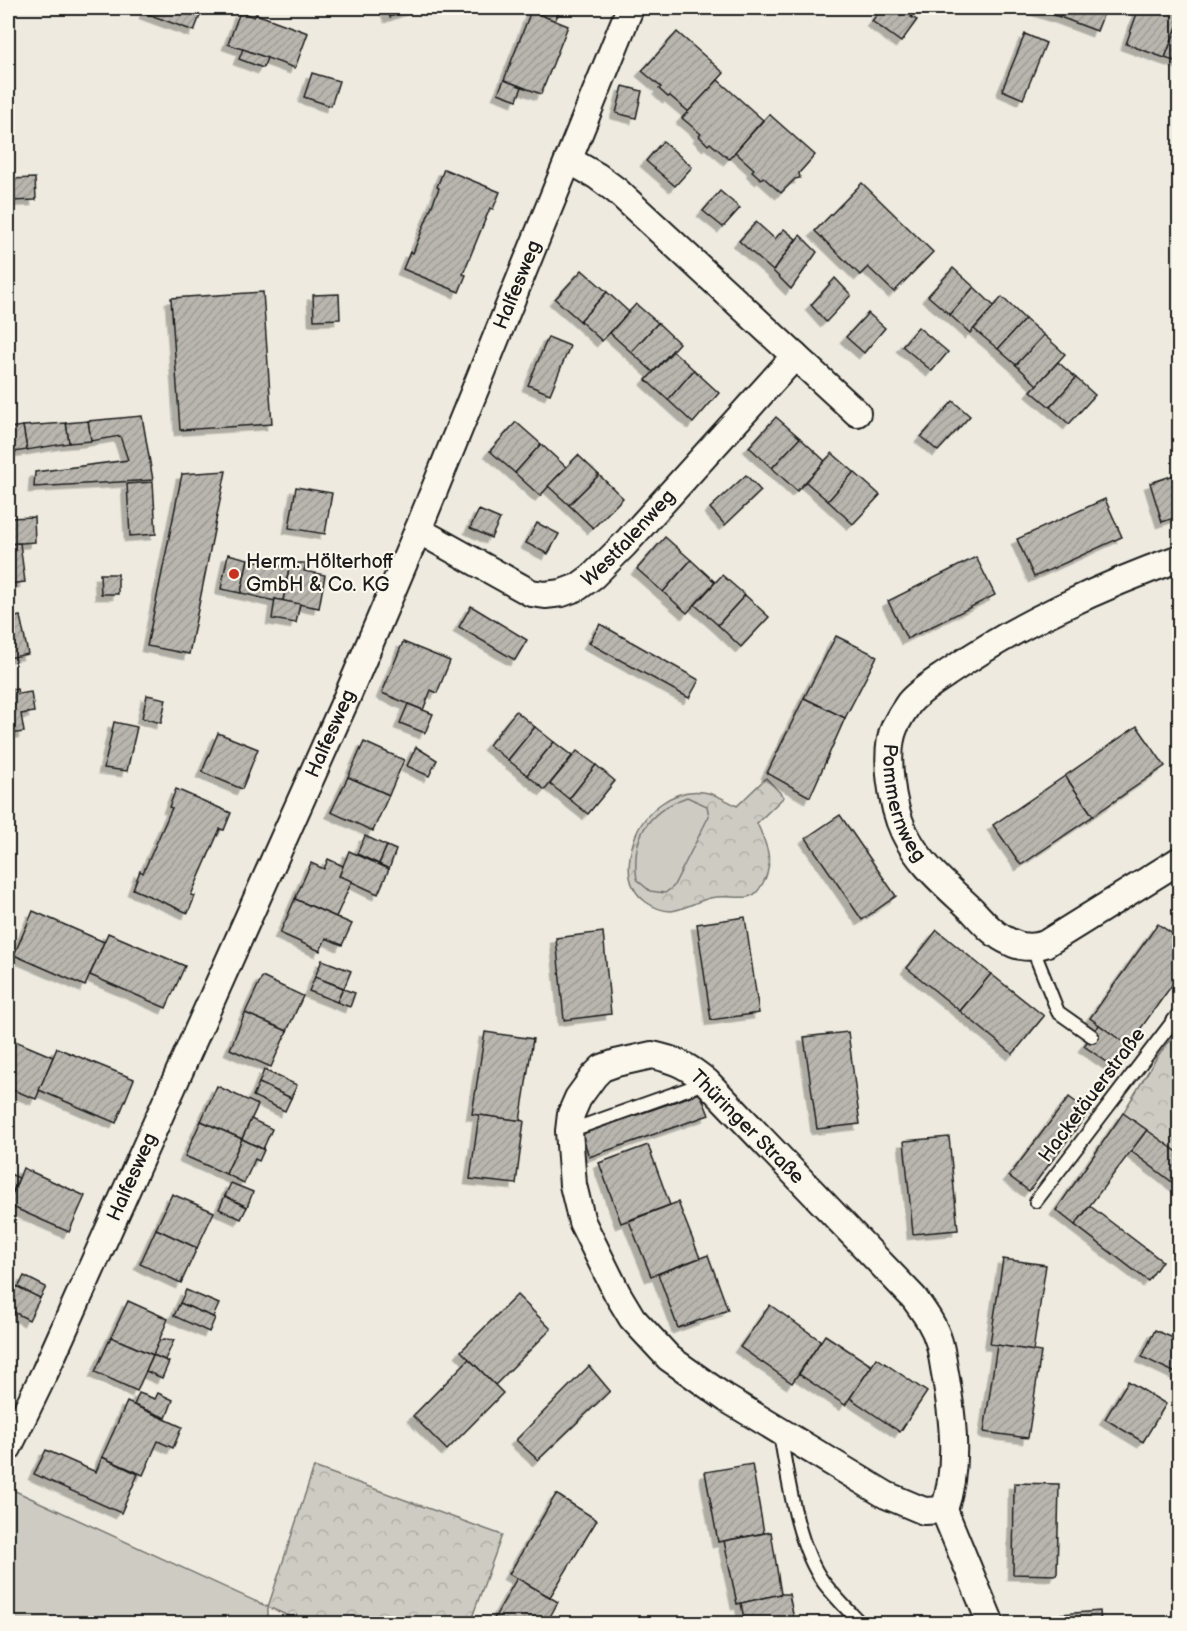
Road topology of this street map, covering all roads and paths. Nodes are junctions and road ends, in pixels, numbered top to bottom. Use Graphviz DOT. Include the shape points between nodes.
graph roads {
  1 [pos="630,8"];
  2 [pos="569,160"];
  3 [pos="795,356"];
  4 [pos="857,413"];
  5 [pos="418,530"];
  6 [pos="1179,558"];
  7 [pos="1179,860"];
  8 [pos="1032,947"];
  9 [pos="1179,1012"];
  10 [pos="1092,1036"];
  11 [pos="706,1082"];
  12 [pos="569,1131"];
  13 [pos="1036,1201"];
  14 [pos="779,1430"];
  15 [pos="8,1448"];
  16 [pos="944,1510"];
  17 [pos="861,1623"];
  18 [pos="991,1623"];
  1 -- 2 [label="street, Halfesweg"];
  2 -- 3 [label="street" via="617,191"];
  2 -- 5 [label="street, Halfesweg"];
  3 -- 4 [label="street"];
  3 -- 5 [label="street, Westfalenweg" via="611,559 585,583 571,590 545,595 531,593"];
  5 -- 15 [label="street, Halfesweg" via="342,708"];
  6 -- 8 [label="street, Pommernweg" via="1101,589 999,640 910,702 894,728 889,754 894,802 910,844 930,870 998,935 1010,943"];
  7 -- 8 [label="street" via="1045,944"];
  8 -- 10 [label="lane" via="1058,1012"];
  9 -- 13 [label="lane, Hacketäuerstraße"];
  11 -- 12 [label="lane"];
  11 -- 12 [label="street, Thüringer Straße" via="692,1068 652,1055 602,1068 587,1083 574,1107"];
  11 -- 16 [label="street, Thüringer Straße" via="914,1298 931,1322 939,1342 949,1397 953,1443 950,1494"];
  12 -- 14 [label="street, Thüringer Straße" via="573,1185 582,1222 632,1318 669,1358"];
  14 -- 16 [label="street, Thüringer Straße" via="886,1495 924,1511"];
  14 -- 17 [label="lane" via="794,1504 813,1563 824,1583"];
  16 -- 18 [label="street"];
}
